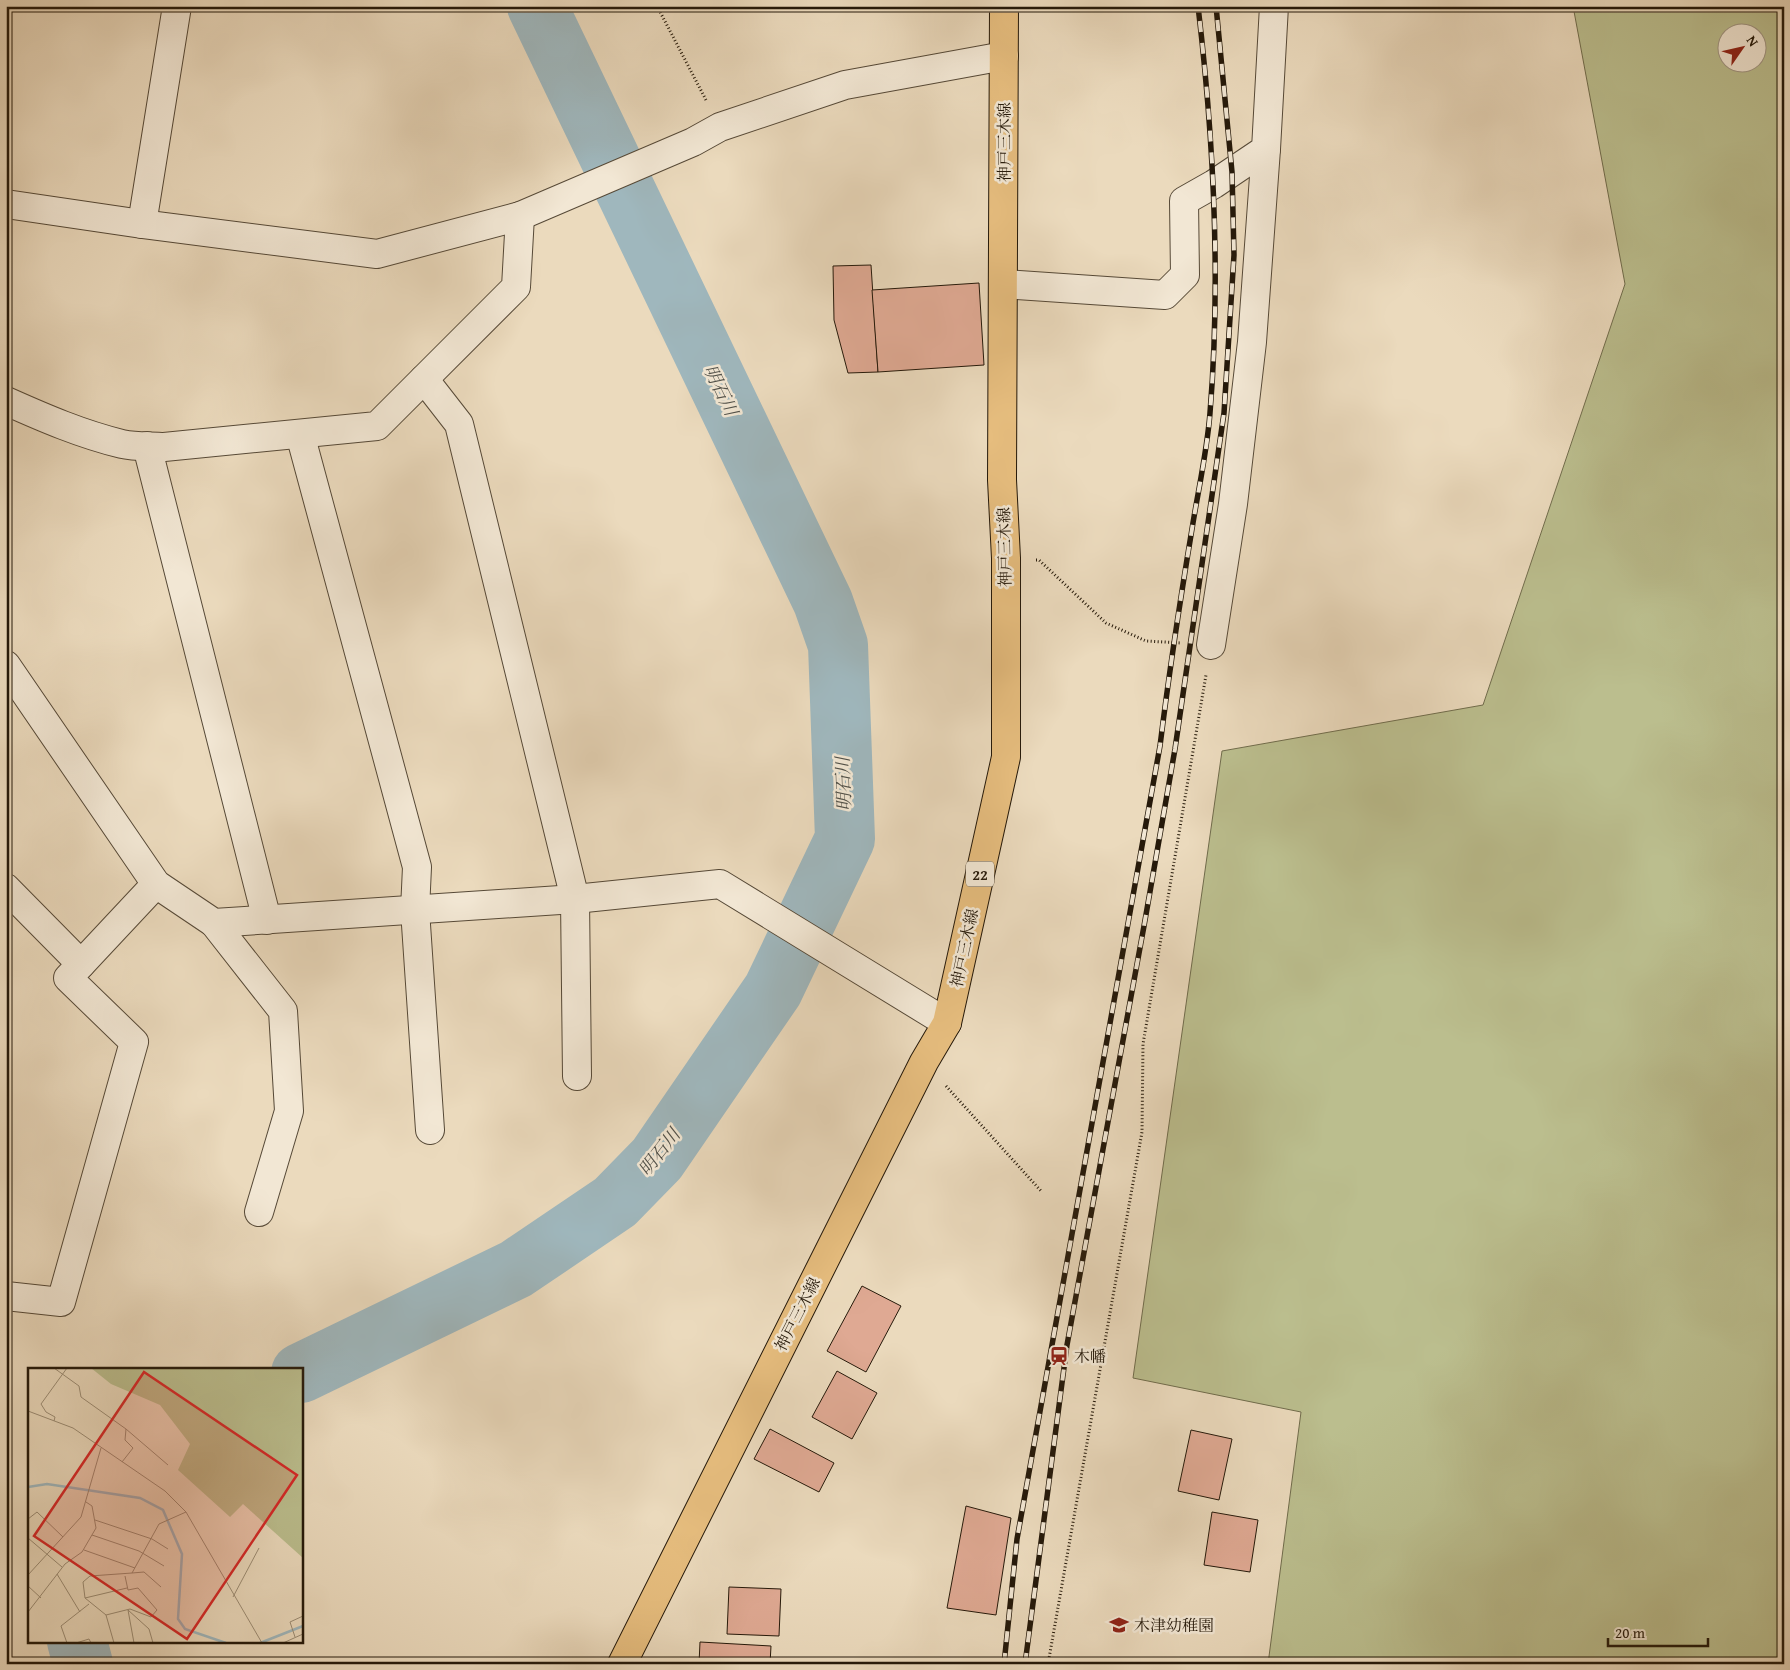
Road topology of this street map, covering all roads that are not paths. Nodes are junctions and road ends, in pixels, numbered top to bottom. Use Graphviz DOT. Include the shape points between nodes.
graph roads {
  1 [pos="177,6"];
  2 [pos="1004,6"];
  3 [pos="1274,6"];
  4 [pos="1004,56"];
  5 [pos="1266,149"];
  6 [pos="6,204"];
  7 [pos="520,216"];
  8 [pos="142,224"];
  9 [pos="1004,284"];
  10 [pos="424,379"];
  11 [pos="6,401"];
  12 [pos="300,434"];
  13 [pos="147,446"];
  14 [pos="1211,645"];
  15 [pos="6,666"];
  16 [pos="156,884"];
  17 [pos="6,888"];
  18 [pos="574,899"];
  19 [pos="415,910"];
  20 [pos="268,920"];
  21 [pos="214,923"];
  22 [pos="82,964"];
  23 [pos="947,1024"];
  24 [pos="578,1076"];
  25 [pos="430,1130"];
  26 [pos="259,1212"];
  27 [pos="6,1296"];
  28 [pos="622,1664"];
  1 -- 8 [label="street"];
  2 -- 4 [label="main road, 神戸三木線 / 22"];
  3 -- 5 [label="street"];
  4 -- 7 [label="street" via="845,85 720,127 693,142"];
  4 -- 9 [label="main road, 神戸三木線 / 22"];
  5 -- 9 [label="street" via="1184,201 1185,275 1165,295"];
  5 -- 14 [label="street" via="1252,342 1233,504"];
  6 -- 8 [label="street"];
  7 -- 8 [label="street" via="377,254"];
  7 -- 10 [label="street" via="516,286"];
  9 -- 23 [label="main road, 神戸三木線 / 22" via="1002,480 1006,558 1006,757"];
  10 -- 12 [label="street" via="376,426"];
  10 -- 18 [label="street" via="458,424"];
  11 -- 13 [label="street" via="60,425 123,444"];
  12 -- 13 [label="street"];
  12 -- 19 [label="street" via="417,867"];
  13 -- 20 [label="street"];
  15 -- 16 [label="street"];
  16 -- 21 [label="street"];
  16 -- 22 [label="street"];
  17 -- 22 [label="street"];
  18 -- 19 [label="street"];
  18 -- 23 [label="street" via="720,884"];
  18 -- 24 [label="street"];
  19 -- 20 [label="street"];
  19 -- 25 [label="street"];
  20 -- 21 [label="street"];
  21 -- 26 [label="street" via="283,1011 289,1111"];
  22 -- 27 [label="street" via="68,978 134,1042 61,1302"];
  23 -- 28 [label="main road, 神戸三木線 / 22" via="924,1062"];
}
